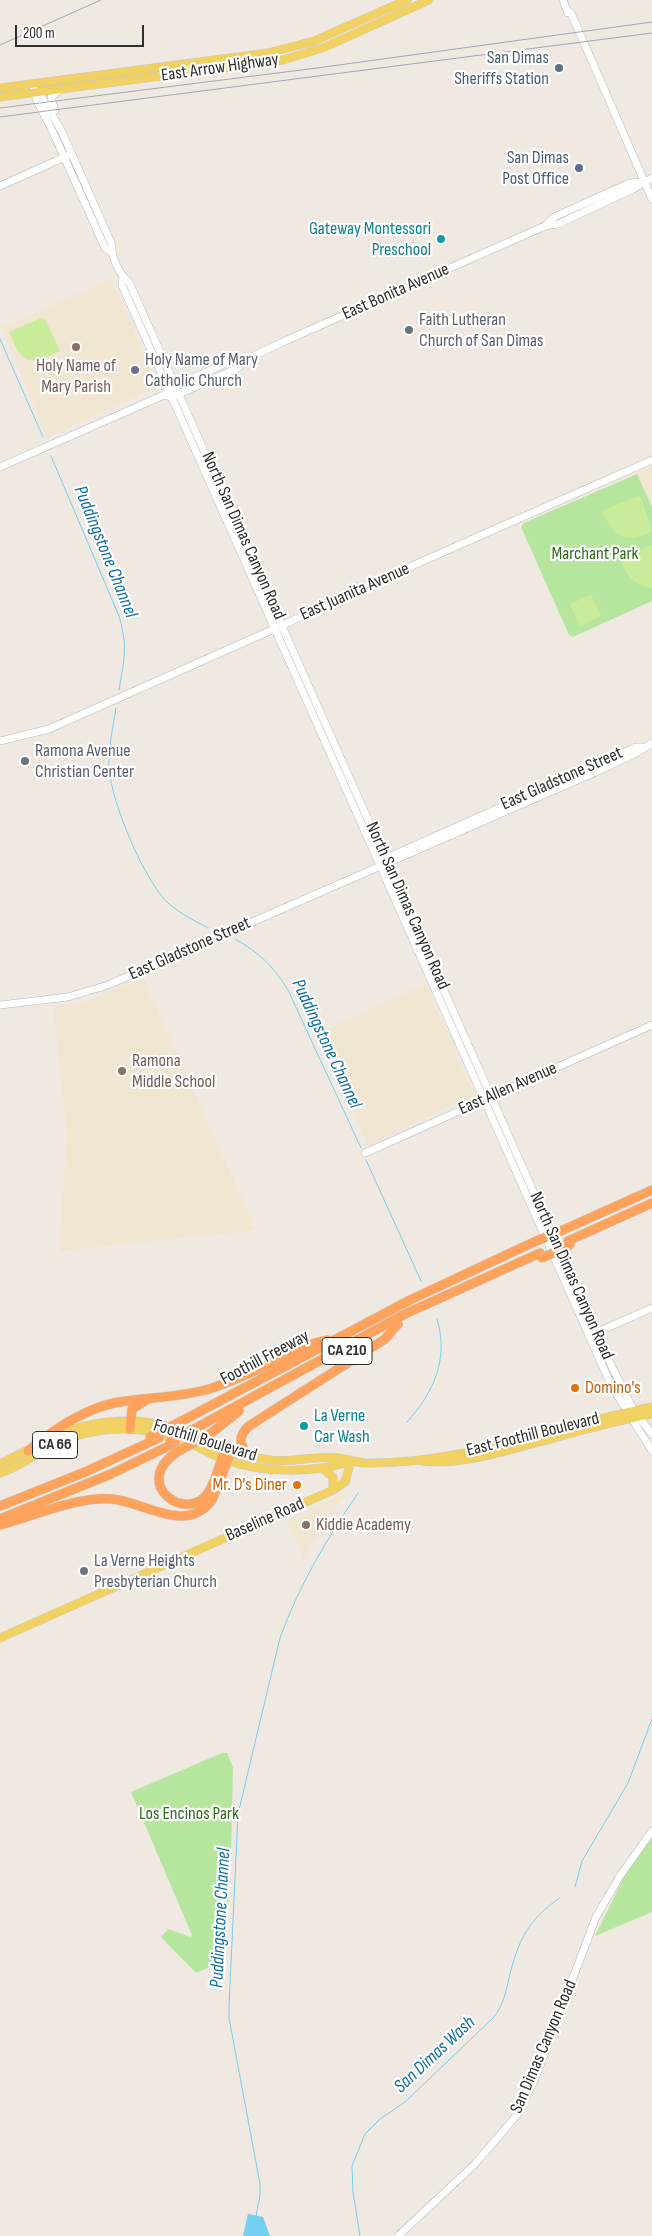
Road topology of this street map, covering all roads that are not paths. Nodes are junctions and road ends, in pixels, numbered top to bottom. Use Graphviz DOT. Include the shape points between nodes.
graph roads {
  1 [pos="407,0"];
  2 [pos="429,0"];
  3 [pos="563,0"];
  4 [pos="31,85"];
  5 [pos="0,88"];
  6 [pos="62,89"];
  7 [pos="36,93"];
  8 [pos="0,97"];
  9 [pos="62,132"];
  10 [pos="72,154"];
  11 [pos="65,158"];
  12 [pos="652,178"];
  13 [pos="644,182"];
  14 [pos="0,186"];
  15 [pos="652,199"];
  16 [pos="112,252"];
  17 [pos="123,276"];
  18 [pos="178,390"];
  19 [pos="166,392"];
  20 [pos="172,397"];
  21 [pos="652,460"];
  22 [pos="0,467"];
  23 [pos="283,625"];
  24 [pos="274,629"];
  25 [pos="0,741"];
  26 [pos="652,743"];
  27 [pos="387,861"];
  28 [pos="380,864"];
  29 [pos="0,1005"];
  30 [pos="652,1025"];
  31 [pos="488,1098"];
  32 [pos="365,1153"];
  33 [pos="652,1190"];
  34 [pos="652,1202"];
  35 [pos="652,1209"];
  36 [pos="566,1237"];
  37 [pos="538,1250"];
  38 [pos="448,1291"];
  39 [pos="652,1308"];
  40 [pos="398,1324"];
  41 [pos="593,1335"];
  42 [pos="339,1337"];
  43 [pos="150,1399"];
  44 [pos="652,1407"];
  45 [pos="239,1411"];
  46 [pos="652,1414"];
  47 [pos="633,1415"];
  48 [pos="130,1425"];
  49 [pos="191,1426"];
  50 [pos="652,1434"];
  51 [pos="155,1437"];
  52 [pos="174,1445"];
  53 [pos="28,1450"];
  54 [pos="652,1451"];
  55 [pos="227,1455"];
  56 [pos="251,1457"];
  57 [pos="351,1462"];
  58 [pos="0,1464"];
  59 [pos="321,1468"];
  60 [pos="0,1473"];
  61 [pos="333,1490"];
  62 [pos="0,1501"];
  63 [pos="0,1506"];
  64 [pos="0,1513"];
  65 [pos="0,1519"];
  66 [pos="0,1525"];
  67 [pos="0,1638"];
  68 [pos="652,1831"];
  69 [pos="398,2236"];
  1 -- 4 [label="main road, East Arrow Highway" via="314,41 285,49"];
  2 -- 6 [label="main road, East Arrow Highway" via="324,47 284,60"];
  3 -- 13 [label="main road"];
  4 -- 5 [label="main road, East Arrow Highway"];
  4 -- 7 [label="main road"];
  6 -- 7 [label="main road, East Arrow Highway"];
  6 -- 9 [label="main road" via="50,99"];
  7 -- 8 [label="main road, East Arrow Highway"];
  7 -- 9 [label="main road" via="43,98"];
  7 -- 11 [label="main road"];
  9 -- 10 [label="main road"];
  10 -- 11 [label="main road"];
  10 -- 16 [label="main road" via="112,245"];
  11 -- 14 [label="main road"];
  11 -- 16 [label="main road" via="105,248"];
  12 -- 13 [label="main road, East Bonita Avenue"];
  13 -- 15 [label="main road"];
  13 -- 18 [label="main road, East Bonita Avenue" via="558,224 545,226 247,359 232,360"];
  16 -- 17 [label="main road"];
  17 -- 18 [label="main road, North San Dimas Canyon Road" via="130,282"];
  17 -- 19 [label="main road" via="122,285"];
  18 -- 19 [label="main road, East Bonita Avenue"];
  18 -- 20 [label="main road, East Bonita Avenue"];
  18 -- 23 [label="main road, North San Dimas Canyon Road"];
  19 -- 20 [label="main road"];
  19 -- 22 [label="main road, East Bonita Avenue"];
  20 -- 24 [label="main road, North San Dimas Canyon Road"];
  21 -- 23 [label="main road, East Juanita Avenue"];
  23 -- 24 [label="main road, East Juanita Avenue"];
  23 -- 27 [label="main road, North San Dimas Canyon Road"];
  24 -- 25 [label="main road, East Juanita Avenue" via="49,729"];
  24 -- 28 [label="main road, North San Dimas Canyon Road"];
  26 -- 27 [label="main road, East Gladstone Street" via="598,771"];
  27 -- 28 [label="main road, East Gladstone Street"];
  27 -- 31 [label="main road, North San Dimas Canyon Road"];
  28 -- 29 [label="main road, East Gladstone Street" via="97,989"];
  28 -- 31 [label="main road, North San Dimas Canyon Road"];
  30 -- 31 [label="main road, East Allen Avenue"];
  31 -- 32 [label="main road, East Allen Avenue"];
  31 -- 41 [label="main road, North San Dimas Canyon Road"];
  33 -- 36 [label="highway, Foothill Freeway / CA 210" via="616,1206"];
  34 -- 36 [label="highway"];
  35 -- 36 [label="highway, Foothill Freeway / CA 210"];
  36 -- 37 [label="highway, Foothill Freeway / CA 210, bridge"];
  36 -- 37 [label="highway, Foothill Freeway / CA 210, bridge"];
  37 -- 38 [label="highway, Foothill Freeway / CA 210" via="489,1278"];
  37 -- 38 [label="highway, Foothill Freeway / CA 210" via="474,1272"];
  38 -- 40 [label="highway, Foothill Freeway / CA 210"];
  38 -- 42 [label="highway, Foothill Freeway / CA 210"];
  38 -- 49 [label="highway" via="370,1325"];
  39 -- 41 [label="main road"];
  40 -- 45 [label="highway, Foothill Freeway / CA 210"];
  40 -- 56 [label="highway" via="385,1339 249,1426 240,1439"];
  41 -- 47 [label="main road, North San Dimas Canyon Road"];
  42 -- 43 [label="highway" via="315,1343 210,1388"];
  42 -- 49 [label="highway, Foothill Freeway / CA 210"];
  43 -- 48 [label="highway" via="132,1409"];
  43 -- 53 [label="highway" via="113,1403 73,1419"];
  44 -- 47 [label="main road, East Foothill Boulevard"];
  45 -- 49 [label="highway, Foothill Freeway / CA 210"];
  45 -- 52 [label="highway, bridge" via="210,1434"];
  46 -- 47 [label="main road, East Foothill Boulevard"];
  47 -- 50 [label="main road"];
  47 -- 54 [label="main road"];
  47 -- 57 [label="main road, East Foothill Boulevard" via="576,1424 485,1450 414,1461"];
  48 -- 53 [label="main road, Foothill Boulevard / CA 66" via="102,1422 72,1429"];
  48 -- 55 [label="main road, Foothill Boulevard / CA 66" via="167,1426 193,1435"];
  48 -- 60 [label="main road, Foothill Boulevard / CA 66" via="75,1436"];
  49 -- 51 [label="highway, Foothill Freeway / CA 210, bridge"];
  49 -- 52 [label="highway, Foothill Freeway / CA 210, bridge"];
  51 -- 62 [label="highway, Foothill Freeway / CA 210"];
  51 -- 63 [label="highway" via="85,1472"];
  52 -- 55 [label="highway" via="162,1464 159,1477 168,1498 184,1504 200,1500 207,1494"];
  52 -- 64 [label="highway"];
  52 -- 65 [label="highway, Foothill Freeway / CA 210"];
  53 -- 58 [label="main road, Foothill Boulevard / CA 66"];
  55 -- 56 [label="main road, Foothill Boulevard"];
  55 -- 59 [label="main road, Foothill Boulevard" via="265,1469"];
  55 -- 66 [label="highway" via="212,1500 207,1507 190,1516 166,1514 122,1500 91,1499"];
  56 -- 57 [label="main road, Foothill Boulevard" via="274,1460 338,1458"];
  57 -- 59 [label="main road, Foothill Boulevard"];
  57 -- 61 [label="main road, Baseline Road" via="345,1482"];
  59 -- 61 [label="main road" via="332,1477"];
  61 -- 67 [label="main road, Baseline Road"];
  68 -- 69 [label="main road, San Dimas Canyon Road" via="596,1917 534,2081 517,2115 475,2164"];
}
